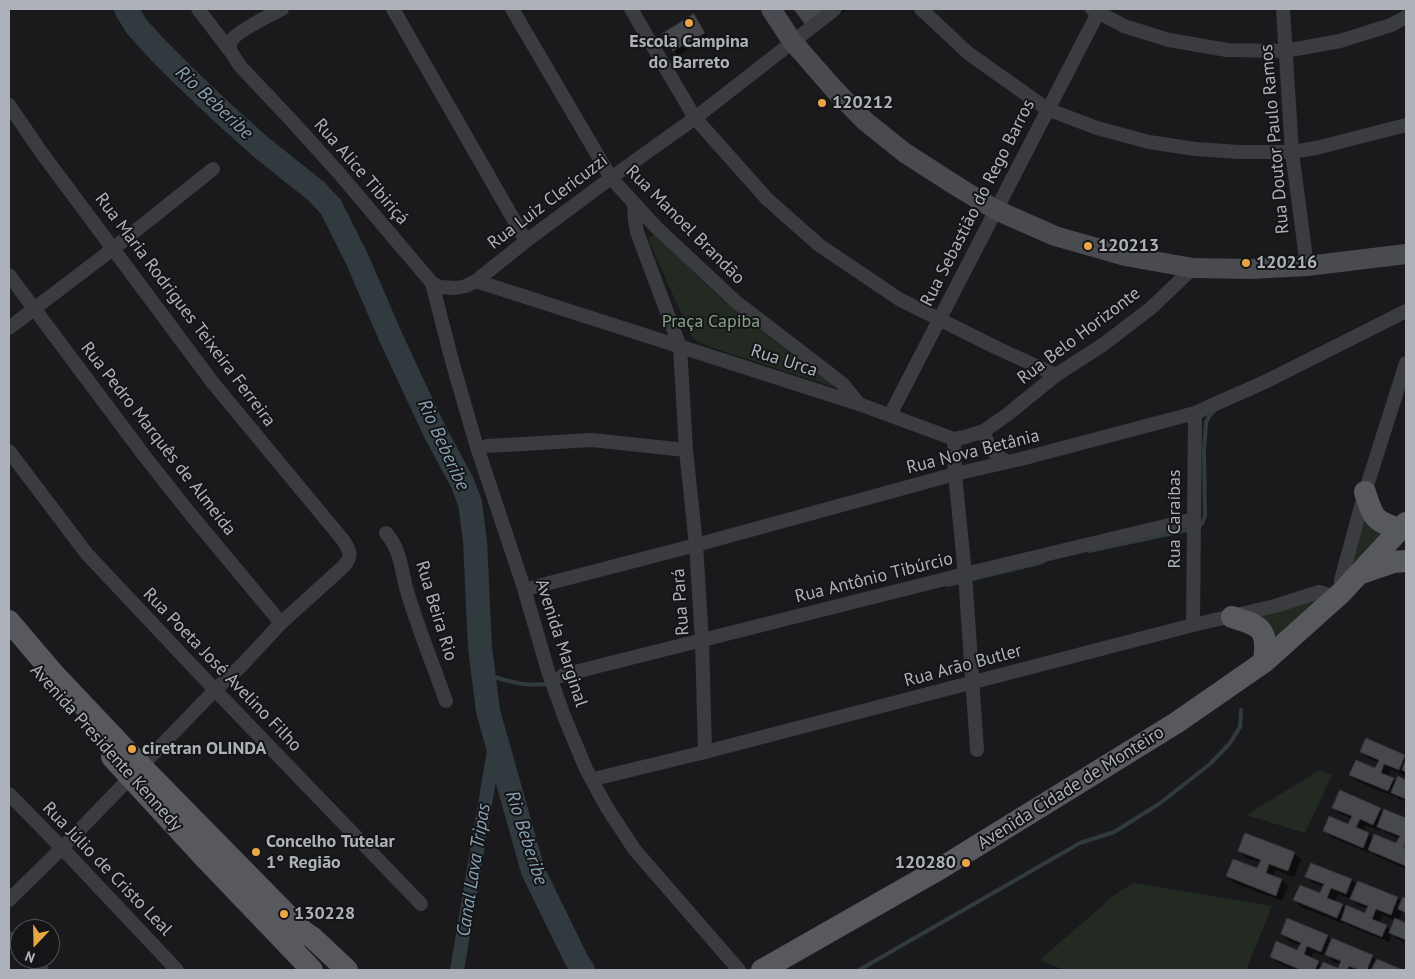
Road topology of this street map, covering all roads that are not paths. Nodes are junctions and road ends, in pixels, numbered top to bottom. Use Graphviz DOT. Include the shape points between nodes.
graph roads {
  1 [pos="198,9"];
  2 [pos="393,9"];
  3 [pos="512,9"];
  4 [pos="631,9"];
  5 [pos="771,9"];
  6 [pos="835,9"];
  7 [pos="921,9"];
  8 [pos="1283,9"];
  9 [pos="277,10"];
  10 [pos="1097,10"];
  11 [pos="1406,17"];
  12 [pos="792,41"];
  13 [pos="1285,51"];
  14 [pos="232,52"];
  15 [pos="9,105"];
  16 [pos="1047,109"];
  17 [pos="695,118"];
  18 [pos="1406,125"];
  19 [pos="1292,152"];
  20 [pos="213,169"];
  21 [pos="611,178"];
  22 [pos="634,204"];
  23 [pos="996,210"];
  24 [pos="526,241"];
  25 [pos="114,248"];
  26 [pos="1406,254"];
  27 [pos="1307,266"];
  28 [pos="1193,268"];
  29 [pos="9,275"];
  30 [pos="476,281"];
  31 [pos="432,283"];
  32 [pos="33,310"];
  33 [pos="1406,311"];
  34 [pos="940,320"];
  35 [pos="9,328"];
  36 [pos="680,347"];
  37 [pos="1406,363"];
  38 [pos="1056,374"];
  39 [pos="859,404"];
  40 [pos="1194,413"];
  41 [pos="890,415"];
  42 [pos="984,431"];
  43 [pos="954,439"];
  44 [pos="487,446"];
  45 [pos="9,450"];
  46 [pos="686,450"];
  47 [pos="1007,462"];
  48 [pos="955,474"];
  49 [pos="1365,492"];
  50 [pos="1194,520"];
  51 [pos="1403,526"];
  52 [pos="386,533"];
  53 [pos="696,545"];
  54 [pos="1406,561"];
  55 [pos="1357,574"];
  56 [pos="965,575"];
  57 [pos="534,587"];
  58 [pos="1339,595"];
  59 [pos="1232,617"];
  60 [pos="9,621"];
  61 [pos="281,623"];
  62 [pos="1193,625"];
  63 [pos="9,637"];
  64 [pos="702,646"];
  65 [pos="1264,662"];
  66 [pos="563,675"];
  67 [pos="973,683"];
  68 [pos="215,690"];
  69 [pos="446,701"];
  70 [pos="977,750"];
  71 [pos="705,752"];
  72 [pos="136,772"];
  73 [pos="598,778"];
  74 [pos="9,794"];
  75 [pos="62,848"];
  76 [pos="9,900"];
  77 [pos="421,904"];
  78 [pos="299,941"];
  79 [pos="177,970"];
  80 [pos="312,970"];
  81 [pos="332,970"];
  82 [pos="347,970"];
  83 [pos="738,970"];
  84 [pos="762,970"];
  1 -- 14 [label="street"];
  2 -- 24 [label="street"];
  3 -- 21 [label="street, Rua Manoel Brandão"];
  4 -- 17 [label="street"];
  5 -- 12 [label="street"];
  6 -- 12 [label="street, Rua Luiz Clericuzzi"];
  7 -- 16 [label="street" via="968,53"];
  8 -- 13 [label="street, Rua Doutor Paulo Ramos"];
  9 -- 14 [label="street" via="236,36 229,46"];
  10 -- 13 [label="street" via="1124,26 1169,40 1227,50"];
  10 -- 16 [label="street, Rua Sebastião do Rego Barros"];
  11 -- 13 [label="street" via="1340,41"];
  12 -- 17 [label="street, Rua Luiz Clericuzzi"];
  12 -- 23 [label="street" via="865,120 905,153"];
  13 -- 19 [label="street, Rua Doutor Paulo Ramos"];
  14 -- 31 [label="street, Rua Alice Tibiriçá" via="240,66 338,172"];
  15 -- 25 [label="street, Rua Maria Rodrigues Teixeira Ferreira"];
  16 -- 19 [label="street" via="1097,128 1149,142 1195,149"];
  16 -- 23 [label="street, Rua Sebastião do Rego Barros"];
  17 -- 21 [label="street, Rua Luiz Clericuzzi"];
  17 -- 34 [label="street" via="767,199 819,245 899,299"];
  18 -- 19 [label="street"];
  19 -- 27 [label="street, Rua Doutor Paulo Ramos"];
  20 -- 25 [label="street"];
  21 -- 22 [label="street, Rua Manoel Brandão"];
  21 -- 24 [label="street, Rua Luiz Clericuzzi"];
  22 -- 36 [label="street, Rua Pará" via="637,232"];
  22 -- 39 [label="street, Rua Manoel Brandão" via="735,301 843,384"];
  23 -- 28 [label="street" via="1055,236 1125,256"];
  23 -- 34 [label="street, Rua Sebastião do Rego Barros"];
  24 -- 30 [label="street, Rua Luiz Clericuzzi"];
  25 -- 32 [label="street"];
  25 -- 61 [label="street, Rua Maria Rodrigues Teixeira Ferreira" via="213,383 348,548 350,558 344,566"];
  26 -- 27 [label="street"];
  27 -- 28 [label="street"];
  28 -- 38 [label="street, Rua Belo Horizonte" via="1151,308 1104,344"];
  29 -- 32 [label="street, Rua Pedro Marquês de Almeida"];
  30 -- 31 [label="street" via="456,288"];
  30 -- 36 [label="street, Rua Urca"];
  31 -- 83 [label="street, Avenida Marginal" via="476,444 548,671 586,769 634,849"];
  32 -- 35 [label="street"];
  32 -- 61 [label="street, Rua Pedro Marquês de Almeida" via="146,458"];
  33 -- 40 [label="street, Rua Nova Betânia"];
  34 -- 38 [label="street"];
  34 -- 41 [label="street, Rua Sebastião do Rego Barros"];
  36 -- 39 [label="street, Rua Urca"];
  36 -- 46 [label="street, Rua Pará"];
  37 -- 49 [label="street"];
  38 -- 42 [label="street, Rua Belo Horizonte"];
  39 -- 41 [label="street, Rua Urca"];
  40 -- 47 [label="street, Rua Nova Betânia"];
  40 -- 50 [label="street, Rua Caraíbas"];
  41 -- 43 [label="street, Rua Urca"];
  42 -- 43 [label="street"];
  42 -- 47 [label="street" via="990,449"];
  43 -- 48 [label="street"];
  44 -- 46 [label="street" via="592,440"];
  45 -- 68 [label="street, Rua Poeta José Avelino Filho" via="87,554"];
  46 -- 53 [label="street, Rua Pará"];
  47 -- 48 [label="street, Rua Nova Betânia"];
  48 -- 53 [label="street, Rua Nova Betânia"];
  48 -- 56 [label="street"];
  49 -- 51 [label="main road" via="1374,517 1382,523"];
  49 -- 58 [label="street"];
  50 -- 56 [label="street, Rua Antônio Tibúrcio"];
  50 -- 62 [label="street, Rua Caraíbas"];
  51 -- 55 [label="main road, Avenida Cidade de Monteiro"];
  52 -- 69 [label="street, Rua Beira Rio" via="393,540 401,560 407,590"];
  53 -- 57 [label="street, Rua Nova Betânia"];
  53 -- 64 [label="street, Rua Pará"];
  54 -- 55 [label="main road"];
  55 -- 58 [label="main road, Avenida Cidade de Monteiro"];
  56 -- 64 [label="street, Rua Antônio Tibúrcio"];
  56 -- 67 [label="street"];
  58 -- 59 [label="street, Rua Arão Butler" via="1319,592"];
  58 -- 65 [label="main road, Avenida Cidade de Monteiro"];
  59 -- 62 [label="street, Rua Arão Butler"];
  59 -- 65 [label="main road" via="1255,624 1261,631 1266,641"];
  60 -- 72 [label="main road, Avenida Presidente Kennedy"];
  61 -- 68 [label="street"];
  62 -- 67 [label="street, Rua Arão Butler"];
  63 -- 72 [label="main road, Avenida Presidente Kennedy" via="46,682"];
  64 -- 66 [label="street, Rua Antônio Tibúrcio"];
  64 -- 71 [label="street, Rua Pará"];
  65 -- 84 [label="main road, Avenida Cidade de Monteiro" via="1176,723 941,868"];
  67 -- 70 [label="street"];
  67 -- 71 [label="street, Rua Arão Butler"];
  68 -- 72 [label="street"];
  68 -- 77 [label="street, Rua Poeta José Avelino Filho"];
  71 -- 73 [label="street, Rua Arão Butler"];
  72 -- 75 [label="street"];
  72 -- 78 [label="main road, Avenida Presidente Kennedy"];
  72 -- 78 [label="main road, Avenida Presidente Kennedy" via="204,858"];
  74 -- 75 [label="street, Rua Júlio de Cristo Leal"];
  75 -- 76 [label="street"];
  75 -- 79 [label="street, Rua Júlio de Cristo Leal"];
  78 -- 80 [label="main road, Avenida Presidente Kennedy"];
  78 -- 81 [label="main road, Avenida Presidente Kennedy"];
  78 -- 82 [label="main road, Avenida Presidente Kennedy" via="313,938"];
}
